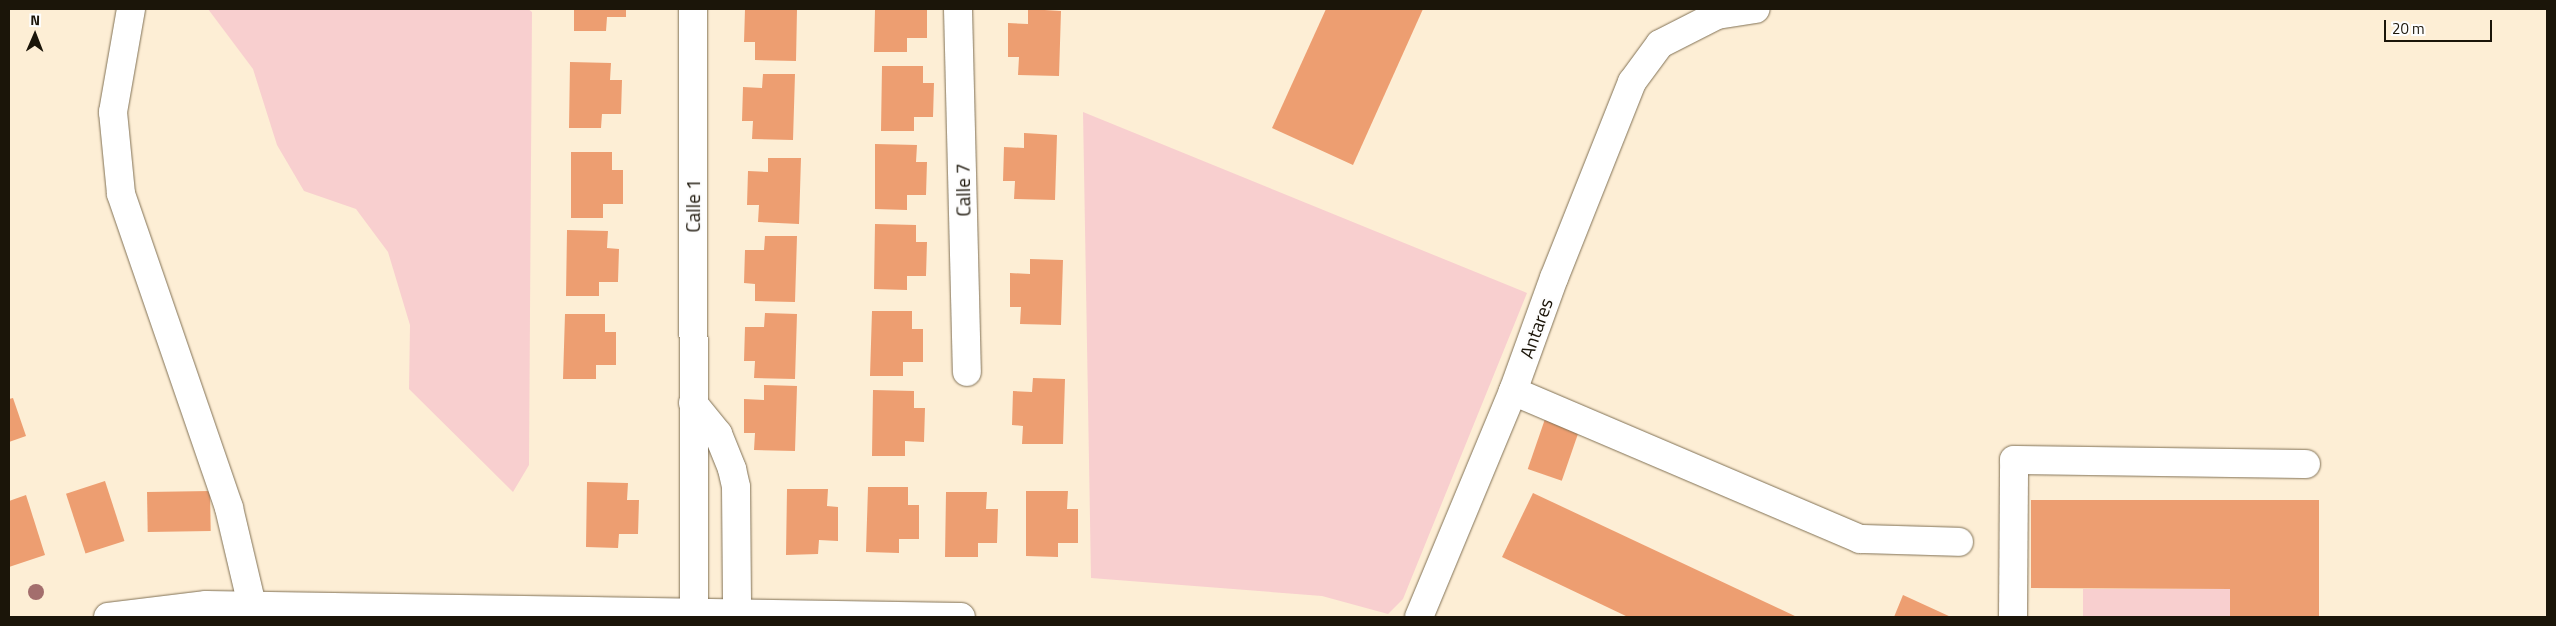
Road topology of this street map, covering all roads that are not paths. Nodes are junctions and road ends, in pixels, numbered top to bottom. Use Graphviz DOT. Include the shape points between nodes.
graph roads {
  1 [pos="131,9"];
  2 [pos="693,9"];
  3 [pos="958,9"];
  4 [pos="1756,9"];
  5 [pos="967,372"];
  6 [pos="1514,391"];
  7 [pos="693,403"];
  8 [pos="2306,464"];
  9 [pos="1960,542"];
  10 [pos="252,606"];
  11 [pos="694,613"];
  12 [pos="737,613"];
  13 [pos="108,617"];
  14 [pos="930,617"];
  15 [pos="962,617"];
  16 [pos="1419,617"];
  17 [pos="2013,617"];
  1 -- 10 [label="street" via="113,112 121,194 229,508"];
  2 -- 7 [label="street, Calle 1"];
  3 -- 5 [label="street, Calle 7"];
  4 -- 6 [label="street, Antares" via="1717,15 1660,44 1632,82 1554,278"];
  6 -- 9 [label="street" via="1860,539"];
  6 -- 16 [label="street, Antares"];
  7 -- 11 [label="street, Calle 1"];
  7 -- 12 [label="street" via="718,434 736,487"];
  8 -- 17 [label="street" via="2014,460"];
  10 -- 11 [label="street"];
  10 -- 13 [label="street" via="166,608"];
  11 -- 12 [label="street"];
  12 -- 14 [label="street"];
  14 -- 15 [label="street"];
}
